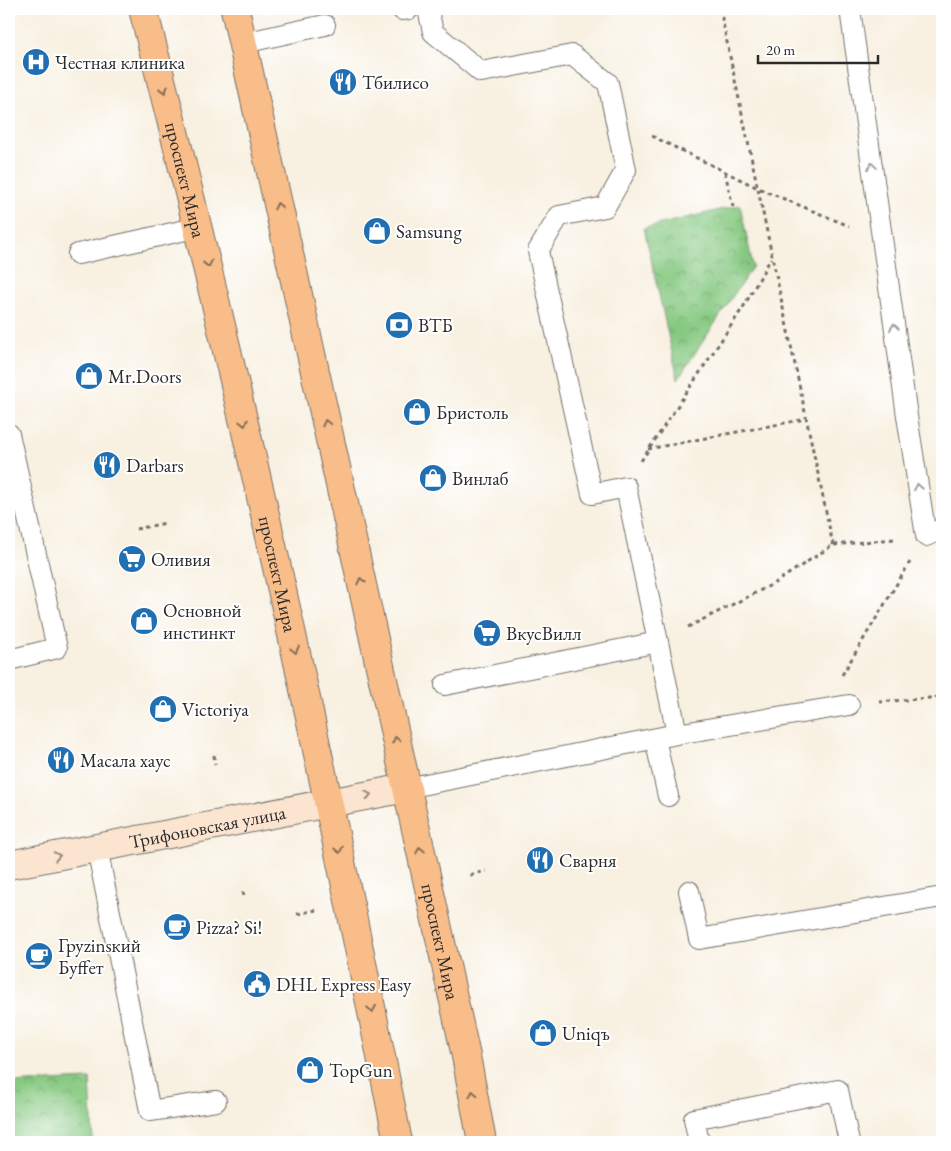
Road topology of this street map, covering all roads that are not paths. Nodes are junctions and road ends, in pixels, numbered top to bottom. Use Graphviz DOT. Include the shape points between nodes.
graph roads {
  1 [pos="143,9"];
  2 [pos="235,9"];
  3 [pos="428,9"];
  4 [pos="850,9"];
  5 [pos="325,25"];
  6 [pos="242,43"];
  7 [pos="199,227"];
  8 [pos="78,254"];
  9 [pos="9,434"];
  10 [pos="15,495"];
  11 [pos="934,532"];
  12 [pos="658,642"];
  13 [pos="9,660"];
  14 [pos="446,685"];
  15 [pos="849,705"];
  16 [pos="677,734"];
  17 [pos="656,739"];
  18 [pos="406,788"];
  19 [pos="668,796"];
  20 [pos="329,802"];
  21 [pos="97,848"];
  22 [pos="9,865"];
  23 [pos="689,891"];
  24 [pos="942,897"];
  25 [pos="216,1101"];
  26 [pos="398,1142"];
  27 [pos="482,1142"];
  28 [pos="699,1142"];
  29 [pos="849,1142"];
  1 -- 7 [label="main road, проспект Мира, one-way"];
  2 -- 6 [label="main road, проспект Мира"];
  3 -- 12 [label="lane" via="432,32 481,72 572,55 608,83 626,170 605,207 559,216 538,252 592,494 626,487"];
  11 -- 4 [label="lane, one-way" via="882,240"];
  5 -- 6 [label="lane"];
  18 -- 6 [label="main road, проспект Мира, one-way"];
  7 -- 8 [label="lane"];
  7 -- 20 [label="main road, проспект Мира, one-way"];
  9 -- 10 [label="lane"];
  10 -- 13 [label="lane" via="57,648"];
  12 -- 14 [label="lane"];
  12 -- 16 [label="lane"];
  15 -- 16 [label="lane"];
  16 -- 17 [label="lane"];
  17 -- 18 [label="lane"];
  17 -- 19 [label="lane"];
  20 -- 18 [label="street, Трифоновская улица, one-way"];
  27 -- 18 [label="main road, проспект Мира, one-way"];
  20 -- 21 [label="street, Трифоновская улица"];
  20 -- 26 [label="main road, проспект Мира, one-way"];
  22 -- 21 [label="street, Трифоновская улица, one-way"];
  21 -- 25 [label="lane" via="150,1111"];
  23 -- 24 [label="lane" via="699,939"];
  28 -- 29 [label="lane" via="694,1119 838,1090"];
}
